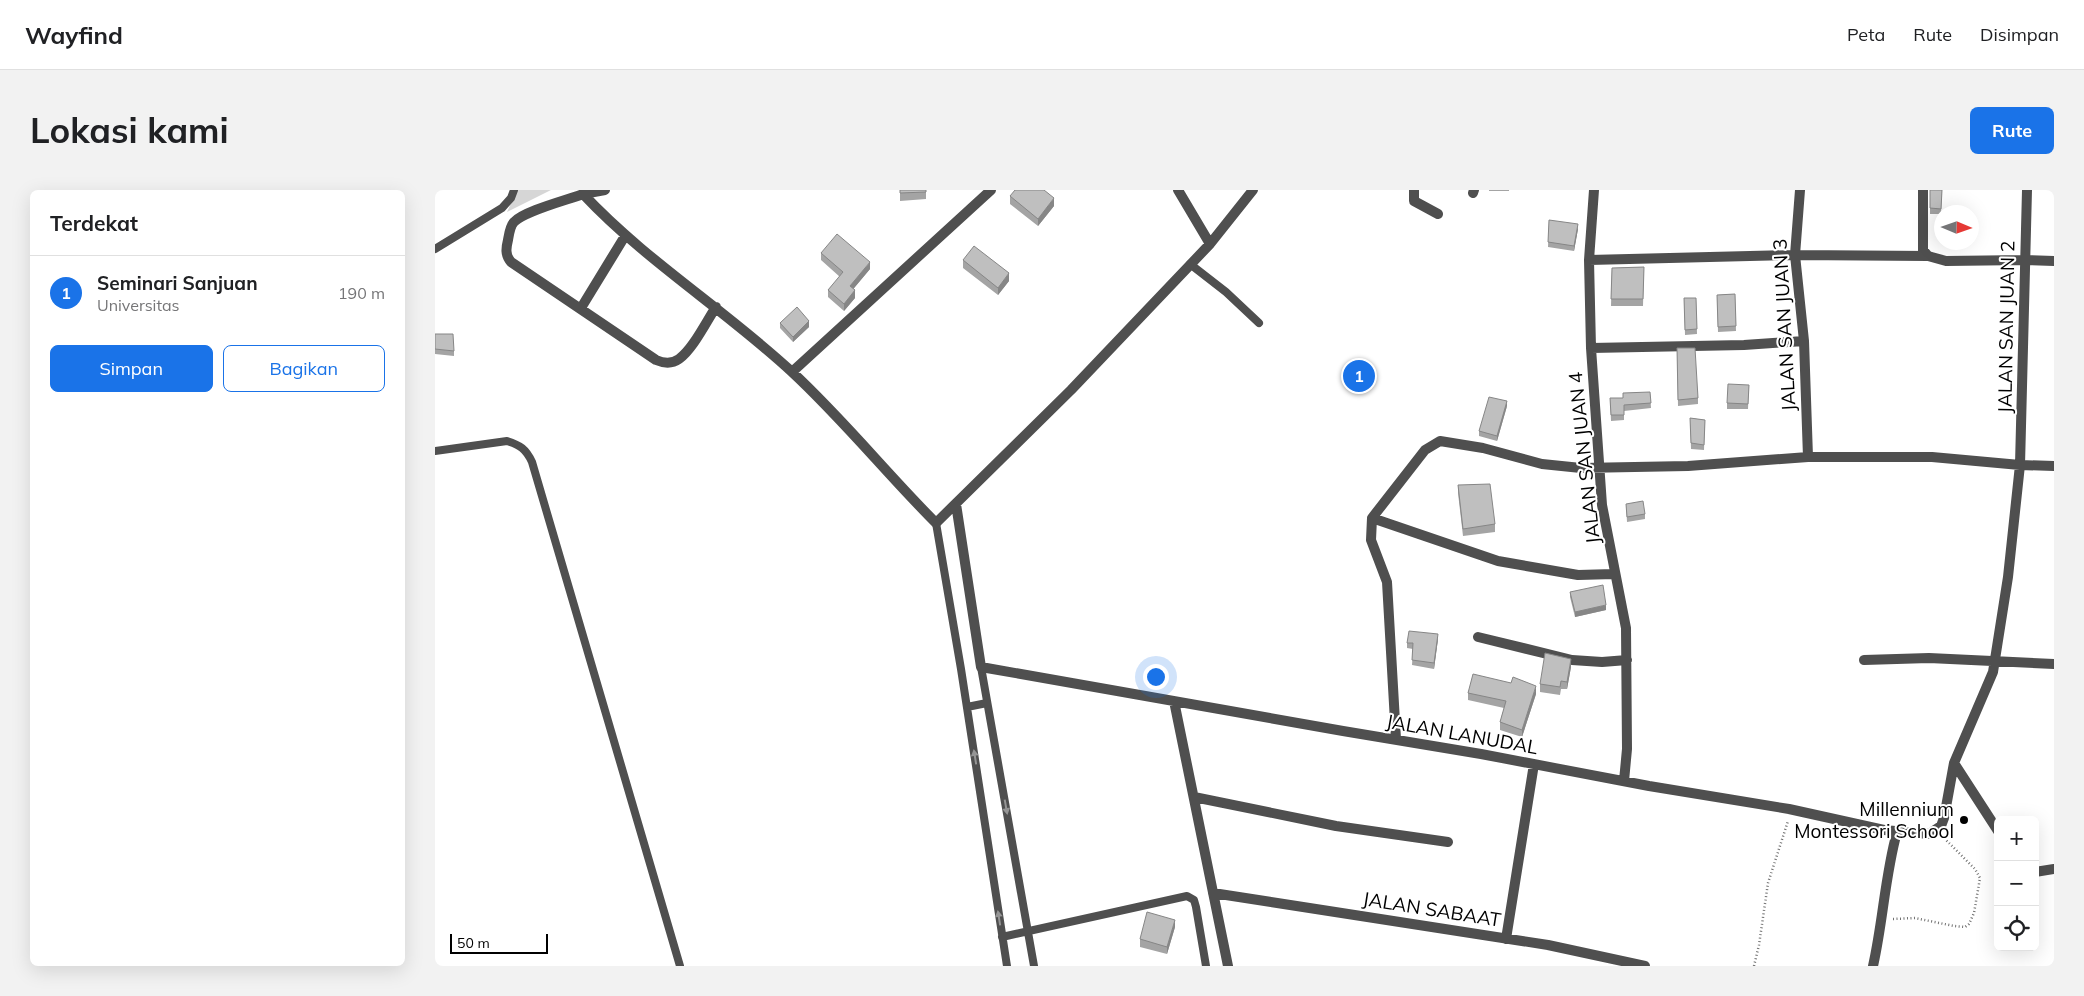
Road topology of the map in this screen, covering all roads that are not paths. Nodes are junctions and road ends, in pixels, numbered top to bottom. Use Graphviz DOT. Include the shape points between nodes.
graph roads {
  1 [pos="514,190"];
  2 [pos="605,190"];
  3 [pos="991,190"];
  4 [pos="1178,190"];
  5 [pos="1253,190"];
  6 [pos="1414,190"];
  7 [pos="1595,190"];
  8 [pos="1800,190"];
  9 [pos="1923,190"];
  10 [pos="2027,190"];
  11 [pos="583,194"];
  12 [pos="1438,214"];
  13 [pos="625,236"];
  14 [pos="1210,244"];
  15 [pos="435,249"];
  16 [pos="1795,255"];
  17 [pos="1928,256"];
  18 [pos="1589,260"];
  19 [pos="2025,260"];
  20 [pos="2054,261"];
  21 [pos="1190,264"];
  22 [pos="716,307"];
  23 [pos="581,308"];
  24 [pos="1259,322"];
  25 [pos="1803,341"];
  26 [pos="1591,348"];
  27 [pos="792,372"];
  28 [pos="435,451"];
  29 [pos="1808,457"];
  30 [pos="2020,465"];
  31 [pos="2054,466"];
  32 [pos="1598,469"];
  33 [pos="956,504"];
  34 [pos="1372,518"];
  35 [pos="936,523"];
  36 [pos="1614,574"];
  37 [pos="1478,636"];
  38 [pos="1627,660"];
  39 [pos="1864,660"];
  40 [pos="1995,660"];
  41 [pos="2054,664"];
  42 [pos="981,667"];
  43 [pos="1174,701"];
  44 [pos="987,703"];
  45 [pos="967,707"];
  46 [pos="1396,739"];
  47 [pos="1954,763"];
  48 [pos="1534,764"];
  49 [pos="1624,781"];
  50 [pos="1194,797"];
  51 [pos="1994,825"];
  52 [pos="1936,830"];
  53 [pos="1897,832"];
  54 [pos="1448,842"];
  55 [pos="2054,869"];
  56 [pos="2039,871"];
  57 [pos="1213,893"];
  58 [pos="1028,930"];
  59 [pos="1002,937"];
  60 [pos="1506,939"];
  61 [pos="680,966"];
  62 [pos="1007,966"];
  63 [pos="1034,966"];
  64 [pos="1206,966"];
  65 [pos="1228,966"];
  66 [pos="1645,966"];
  67 [pos="1873,966"];
  1 -- 15 [label="lane" via="502,208"];
  2 -- 11 [label="street"];
  3 -- 27 [label="street"];
  4 -- 14 [label="street"];
  5 -- 14 [label="street"];
  6 -- 12 [label="street" via="1415,201"];
  7 -- 18 [label="street, JALAN SAN JUAN 4"];
  8 -- 16 [label="street, JALAN SAN JUAN 3"];
  9 -- 17 [label="street" via="1923,250"];
  10 -- 19 [label="street, JALAN SAN JUAN 2"];
  11 -- 13 [label="street"];
  11 -- 23 [label="street" via="519,218 511,226 506,252 516,267"];
  13 -- 22 [label="street"];
  13 -- 23 [label="street"];
  14 -- 21 [label="street"];
  16 -- 17 [label="street"];
  16 -- 18 [label="street"];
  16 -- 25 [label="street, JALAN SAN JUAN 3"];
  17 -- 19 [label="street" via="1946,261"];
  18 -- 26 [label="street, JALAN SAN JUAN 4"];
  19 -- 20 [label="street"];
  19 -- 30 [label="street, JALAN SAN JUAN 2"];
  21 -- 24 [label="lane"];
  21 -- 33 [label="street" via="1071,390"];
  22 -- 23 [label="street" via="678,360 663,362"];
  22 -- 27 [label="street"];
  25 -- 26 [label="street" via="1744,346"];
  25 -- 29 [label="street, JALAN SAN JUAN 3"];
  26 -- 32 [label="street, JALAN SAN JUAN 4"];
  27 -- 35 [label="street"];
  28 -- 61 [label="lane" via="507,442 526,450 532,462"];
  29 -- 30 [label="street" via="1932,457"];
  29 -- 32 [label="street" via="1747,463"];
  30 -- 31 [label="street"];
  30 -- 40 [label="street, JALAN SAN JUAN 2"];
  32 -- 34 [label="street" via="1542,464 1483,448 1440,441 1425,450"];
  32 -- 36 [label="street, JALAN SAN JUAN 4"];
  33 -- 35 [label="street"];
  33 -- 42 [label="street"];
  34 -- 36 [label="street" via="1498,561 1578,576"];
  34 -- 46 [label="street" via="1371,540 1387,582"];
  35 -- 45 [label="lane"];
  36 -- 38 [label="street, JALAN SAN JUAN 4" via="1626,628"];
  37 -- 38 [label="street" via="1572,660"];
  38 -- 49 [label="street, JALAN SAN JUAN 4"];
  39 -- 40 [label="street"];
  40 -- 41 [label="street"];
  40 -- 47 [label="street, JALAN SAN JUAN 2" via="1991,678"];
  42 -- 43 [label="street, JALAN LANUDAL"];
  42 -- 44 [label="lane"];
  43 -- 46 [label="street, JALAN LANUDAL"];
  43 -- 50 [label="street"];
  44 -- 45 [label="lane"];
  44 -- 58 [label="lane, one-way"];
  59 -- 45 [label="lane, one-way"];
  46 -- 48 [label="street, JALAN LANUDAL"];
  47 -- 51 [label="street"];
  47 -- 52 [label="street, JALAN SAN JUAN 2" via="1944,818"];
  48 -- 49 [label="street, JALAN LANUDAL"];
  48 -- 60 [label="street"];
  49 -- 53 [label="street, JALAN LANUDAL" via="1789,809"];
  50 -- 54 [label="street" via="1336,826"];
  50 -- 57 [label="street"];
  52 -- 53 [label="street, JALAN LANUDAL" via="1929,834"];
  53 -- 67 [label="street"];
  55 -- 56 [label="street"];
  57 -- 60 [label="street, JALAN SABAAT"];
  57 -- 65 [label="street"];
  58 -- 59 [label="lane"];
  58 -- 63 [label="lane"];
  58 -- 64 [label="lane" via="1187,896 1194,900 1196,907"];
  59 -- 62 [label="lane"];
  60 -- 66 [label="street, JALAN SABAAT"];
}
